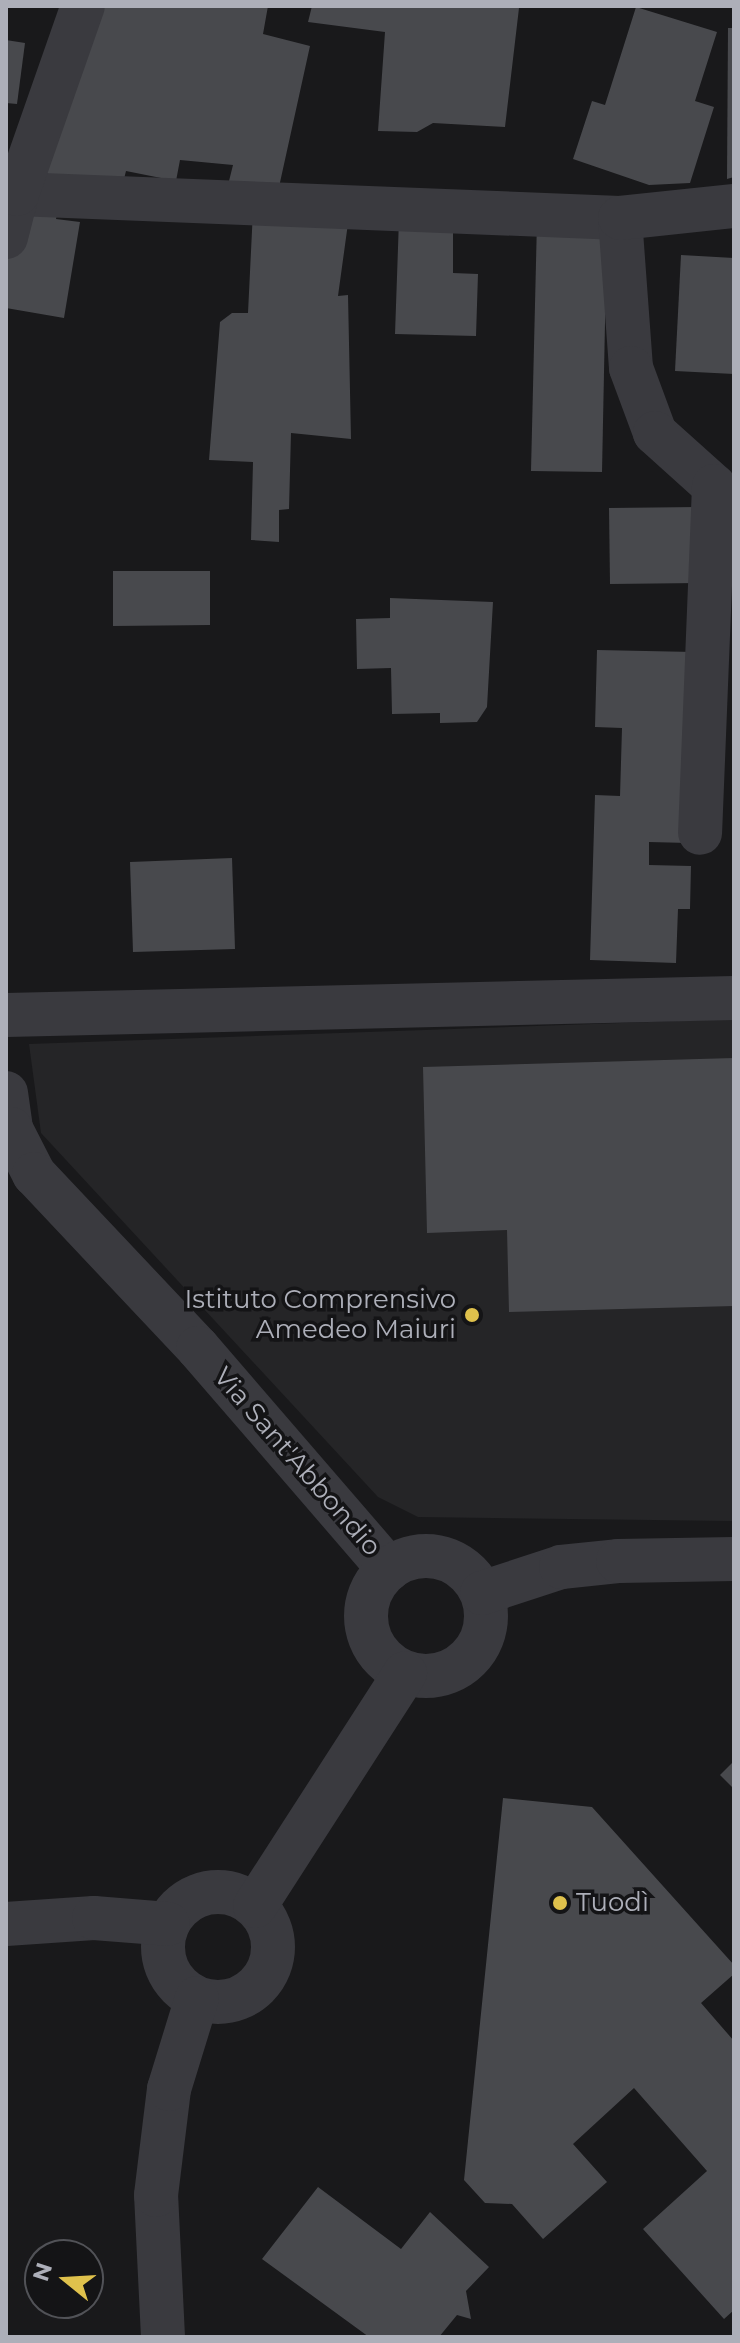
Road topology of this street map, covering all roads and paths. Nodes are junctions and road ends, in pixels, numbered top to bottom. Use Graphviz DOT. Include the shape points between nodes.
graph roads {
  1 [pos="83,6"];
  2 [pos="17,194"];
  3 [pos="734,206"];
  4 [pos="620,218"];
  5 [pos="6,237"];
  6 [pos="700,833"];
  7 [pos="734,998"];
  8 [pos="6,1015"];
  9 [pos="6,1093"];
  10 [pos="734,1559"];
  11 [pos="389,1569"];
  12 [pos="482,1593"];
  13 [pos="405,1673"];
  14 [pos="255,1906"];
  15 [pos="6,1924"];
  16 [pos="168,1924"];
  17 [pos="197,1998"];
  18 [pos="163,2337"];
  1 -- 2 [label="street"];
  2 -- 4 [label="street"];
  2 -- 5 [label="street"];
  3 -- 4 [label="street"];
  4 -- 6 [label="street" via="631,368 655,433 714,486"];
  7 -- 8 [label="street"];
  9 -- 11 [label="street, Via Sant'Abbondio" via="11,1129 34,1174 198,1348"];
  10 -- 12 [label="street" via="561,1567"];
  11 -- 12 [label="street, Via Sant'Abbondio" via="423,1556 442,1558 472,1577"];
  11 -- 13 [label="street, Via Sant'Abbondio" via="377,1582 366,1616 377,1651"];
  12 -- 13 [label="street" via="484,1632 462,1665 425,1677"];
  13 -- 14 [label="street"];
  14 -- 16 [label="street" via="241,1896 207,1892 191,1899"];
  14 -- 17 [label="street" via="268,1921 273,1939 273,1959 265,1977 235,2000"];
  15 -- 16 [label="street" via="94,1918"];
  16 -- 17 [label="street" via="163,1941 167,1968 182,1989"];
  17 -- 18 [label="street" via="169,2089 156,2195"];
}
